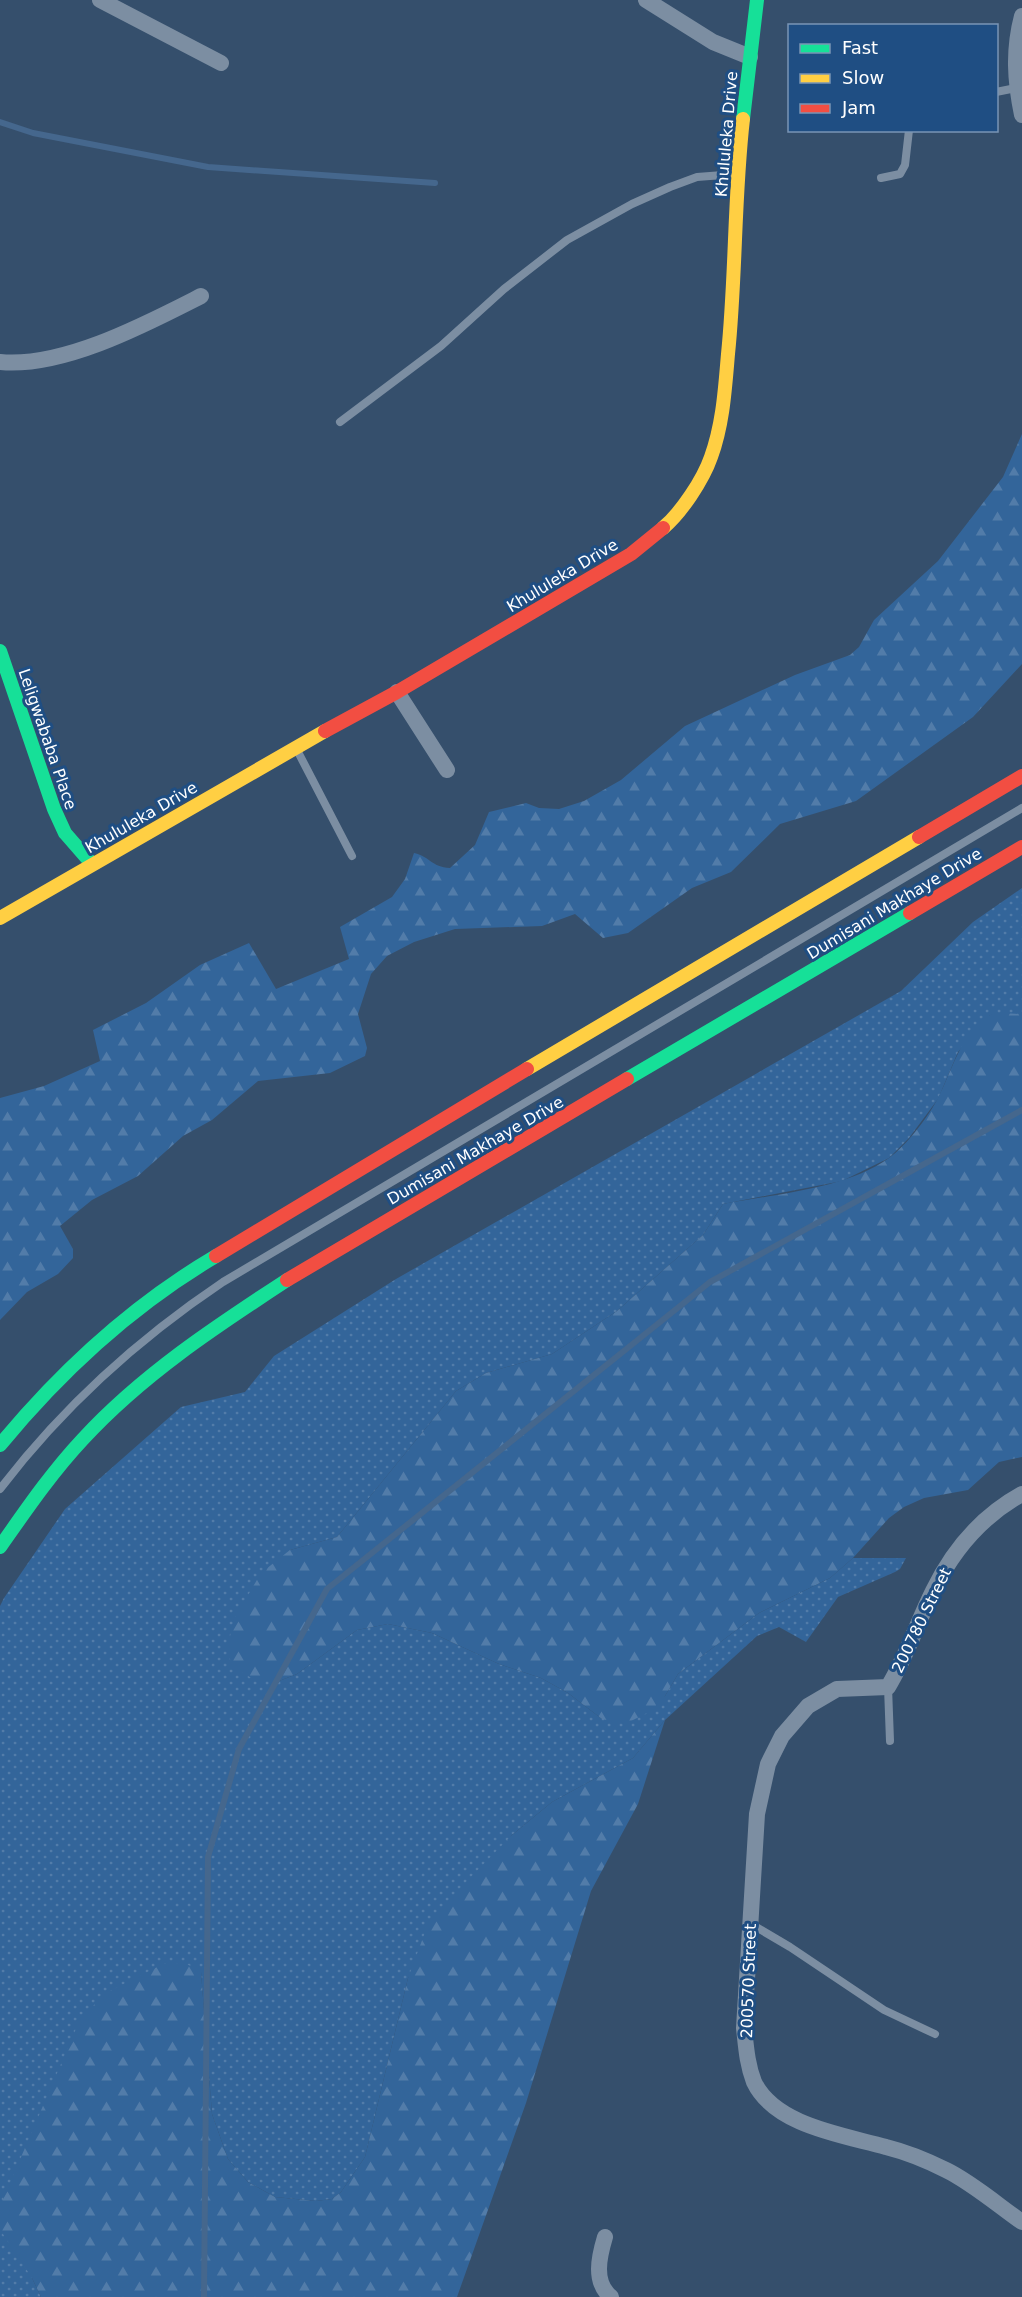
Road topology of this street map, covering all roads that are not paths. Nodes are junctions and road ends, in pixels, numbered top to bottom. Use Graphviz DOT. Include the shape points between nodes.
graph roads {
  1 [pos="100,0"];
  2 [pos="646,0"];
  3 [pos="757,0"];
  4 [pos="1022,16"];
  5 [pos="750,57"];
  6 [pos="221,63"];
  7 [pos="1016,88"];
  8 [pos="998,92"];
  9 [pos="1022,115"];
  10 [pos="909,132"];
  11 [pos="736,174"];
  12 [pos="881,178"];
  13 [pos="201,296"];
  14 [pos="0,362"];
  15 [pos="340,422"];
  16 [pos="0,651"];
  17 [pos="397,692"];
  18 [pos="296,747"];
  19 [pos="447,770"];
  20 [pos="1022,777"];
  21 [pos="1022,808"];
  22 [pos="1022,847"];
  23 [pos="352,856"];
  24 [pos="92,864"];
  25 [pos="0,918"];
  26 [pos="0,1444"];
  27 [pos="0,1489"];
  28 [pos="1022,1494"];
  29 [pos="0,1547"];
  30 [pos="888,1687"];
  31 [pos="890,1741"];
  32 [pos="750,1923"];
  33 [pos="935,2034"];
  34 [pos="1022,2222"];
  35 [pos="605,2237"];
  36 [pos="611,2297"];
  1 -- 6 [label="street"];
  2 -- 5 [label="street" via="713,42"];
  3 -- 5 [label="main road, Khululeka Drive"];
  4 -- 7 [label="street" via="1015,54"];
  5 -- 11 [label="main road, Khululeka Drive"];
  7 -- 8 [label="lane"];
  7 -- 9 [label="street"];
  10 -- 12 [label="lane" via="905,165 900,174"];
  11 -- 15 [label="lane" via="697,177 670,187 567,240 504,289 441,346"];
  11 -- 17 [label="main road, Khululeka Drive" via="734,293 723,411 711,458 693,492 672,521 631,554"];
  13 -- 14 [label="street" via="123,335 80,350 40,360"];
  16 -- 24 [label="main road, Leligwababa Place" via="54,809 65,833"];
  17 -- 18 [label="main road, Khululeka Drive"];
  17 -- 19 [label="street"];
  18 -- 23 [label="lane"];
  18 -- 24 [label="main road, Khululeka Drive"];
  20 -- 26 [label="main road" via="192,1269 69,1369"];
  21 -- 27 [label="lane" via="215,1287 140,1343 95,1383 56,1422"];
  22 -- 29 [label="main road, Dumisani Makhaye Drive" via="223,1321 158,1369 92,1430 59,1466"];
  24 -- 25 [label="main road, Khululeka Drive"];
  28 -- 30 [label="street, 200780 Street" via="986,1518 954,1554"];
  30 -- 31 [label="lane, 200780 Street"];
  30 -- 32 [label="street, 200570 Street" via="837,1689 808,1706 782,1736 768,1764 757,1814"];
  32 -- 33 [label="lane" via="884,2010"];
  32 -- 34 [label="street, 200570 Street" via="746,2056 755,2082 767,2098 793,2119 947,2170"];
  35 -- 36 [label="street" via="599,2273"];
}
